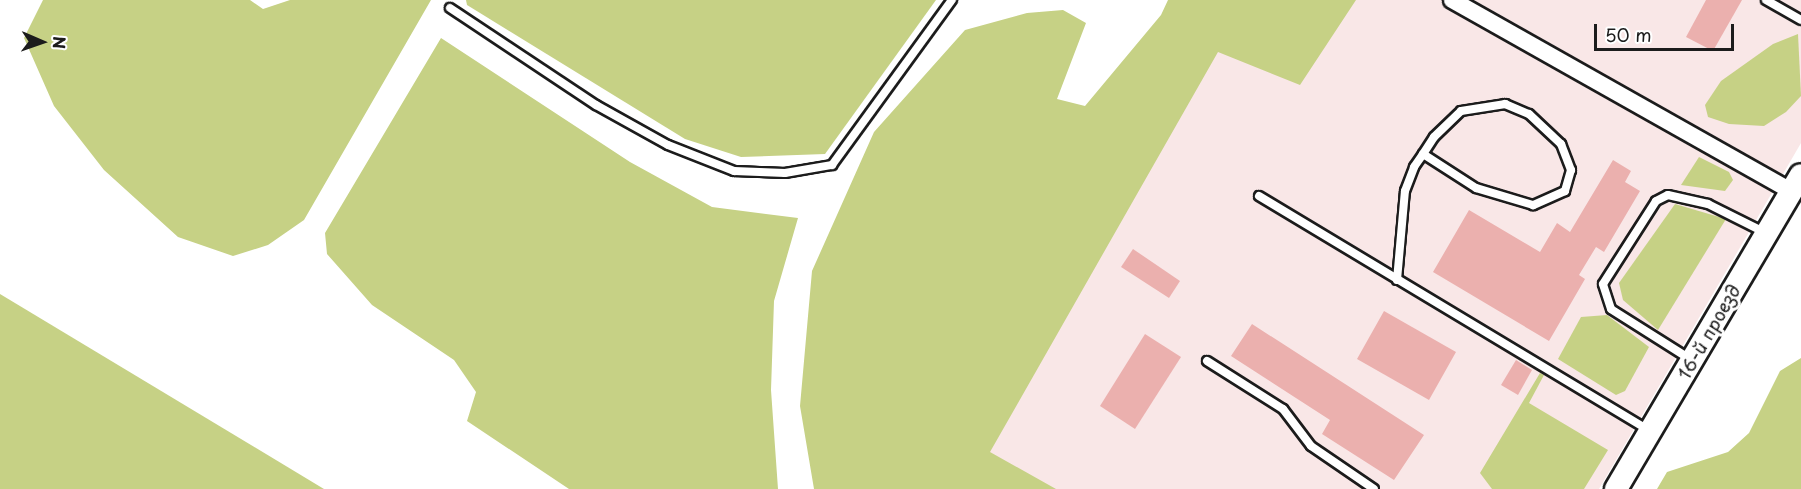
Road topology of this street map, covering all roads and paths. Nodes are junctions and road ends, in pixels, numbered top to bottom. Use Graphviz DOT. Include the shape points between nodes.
graph roads {
  1 [pos="952,0"];
  2 [pos="1452,0"];
  3 [pos="1766,0"];
  4 [pos="450,9"];
  5 [pos="1801,20"];
  6 [pos="1423,154"];
  7 [pos="1796,183"];
  8 [pos="1259,196"];
  9 [pos="1767,233"];
  10 [pos="1397,280"];
  11 [pos="1207,361"];
  12 [pos="1693,361"];
  13 [pos="1650,432"];
  14 [pos="1374,489"];
  15 [pos="1616,489"];
  1 -- 4 [label="lane" via="832,165 785,173 734,171 668,145 596,105"];
  2 -- 7 [label="street"];
  3 -- 5 [label="lane"];
  6 -- 6 [label="lane" via="1434,137 1461,111 1505,104 1529,114 1561,144 1571,170 1565,191 1533,205 1476,188"];
  6 -- 10 [label="lane" via="1405,191"];
  7 -- 9 [label="street, 16-й проезд"];
  8 -- 10 [label="lane"];
  9 -- 12 [label="street, 16-й проезд"];
  9 -- 12 [label="lane" via="1708,204 1668,195 1656,201 1603,284 1611,309"];
  10 -- 13 [label="lane"];
  11 -- 14 [label="lane" via="1283,409 1311,446"];
  12 -- 13 [label="street, 16-й проезд"];
  13 -- 15 [label="street, 16-й проезд"];
}
